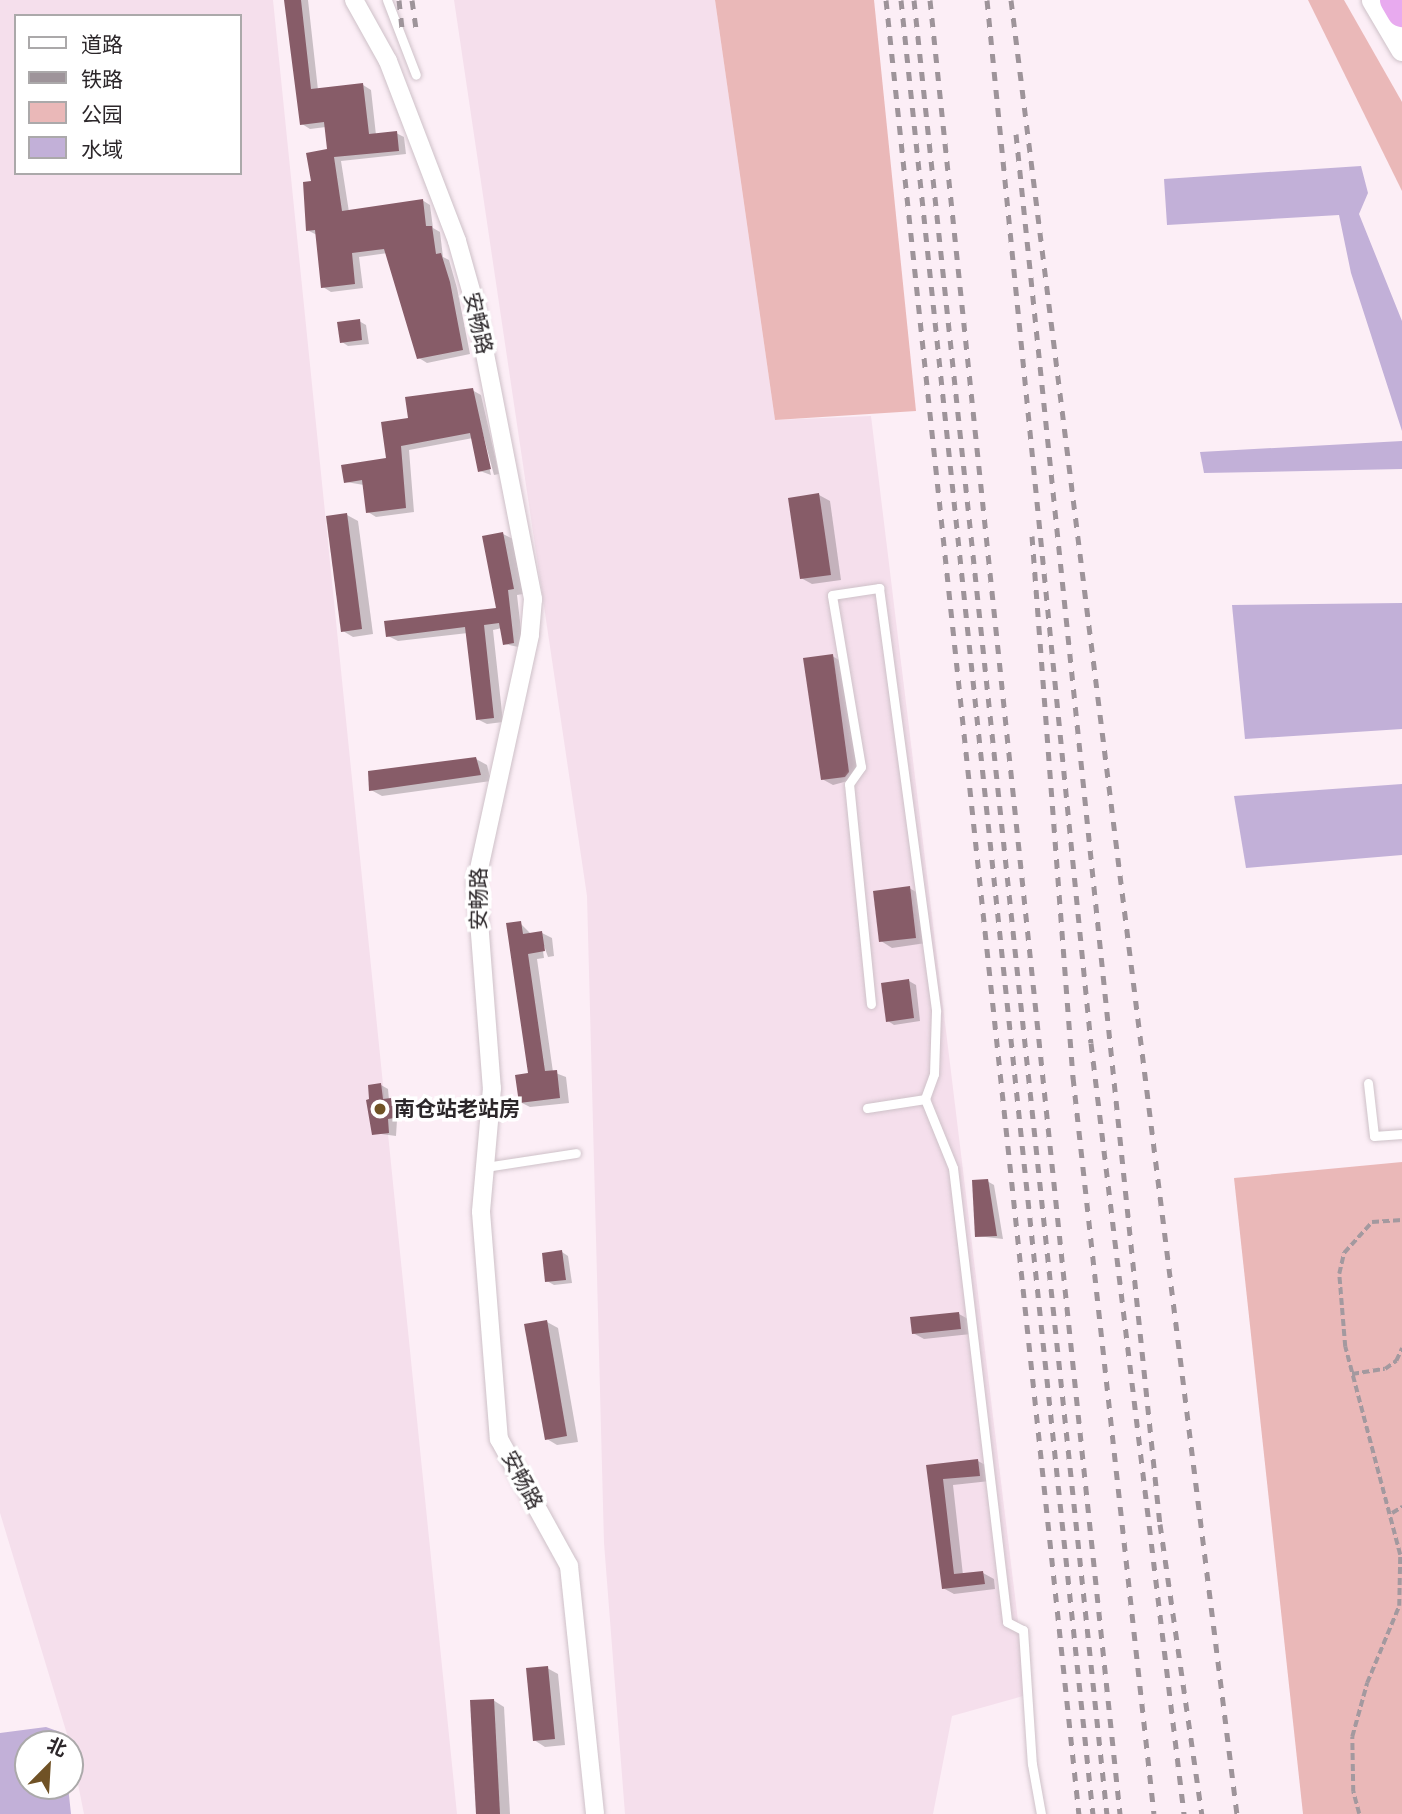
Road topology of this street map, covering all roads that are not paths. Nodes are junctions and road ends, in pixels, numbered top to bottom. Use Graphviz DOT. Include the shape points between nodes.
graph roads {
  1 [pos="354,0"];
  2 [pos="387,0"];
  3 [pos="1373,0"];
  4 [pos="1395,0"];
  5 [pos="1402,12"];
  6 [pos="1402,49"];
  7 [pos="416,75"];
  8 [pos="871,1004"];
  9 [pos="1368,1083"];
  10 [pos="926,1099"];
  11 [pos="867,1108"];
  12 [pos="1402,1134"];
  13 [pos="576,1153"];
  14 [pos="485,1167"];
  15 [pos="596,1814"];
  16 [pos="1041,1814"];
  1 -- 14 [label="street, 安畅路" via="388,61 457,241 476,307 533,598 530,635 476,882 492,1088"];
  2 -- 7 [label="lane"];
  3 -- 6 [label="street"];
  4 -- 5 [label="highway"];
  8 -- 10 [label="lane" via="849,784 861,767 832,595 879,588 936,1011 933,1074"];
  9 -- 12 [label="lane" via="1374,1136"];
  10 -- 11 [label="lane"];
  10 -- 16 [label="lane" via="953,1168 1007,1622 1023,1630 1032,1764"];
  13 -- 14 [label="lane"];
  14 -- 15 [label="street, 安畅路" via="481,1212 499,1439 569,1566"];
}
